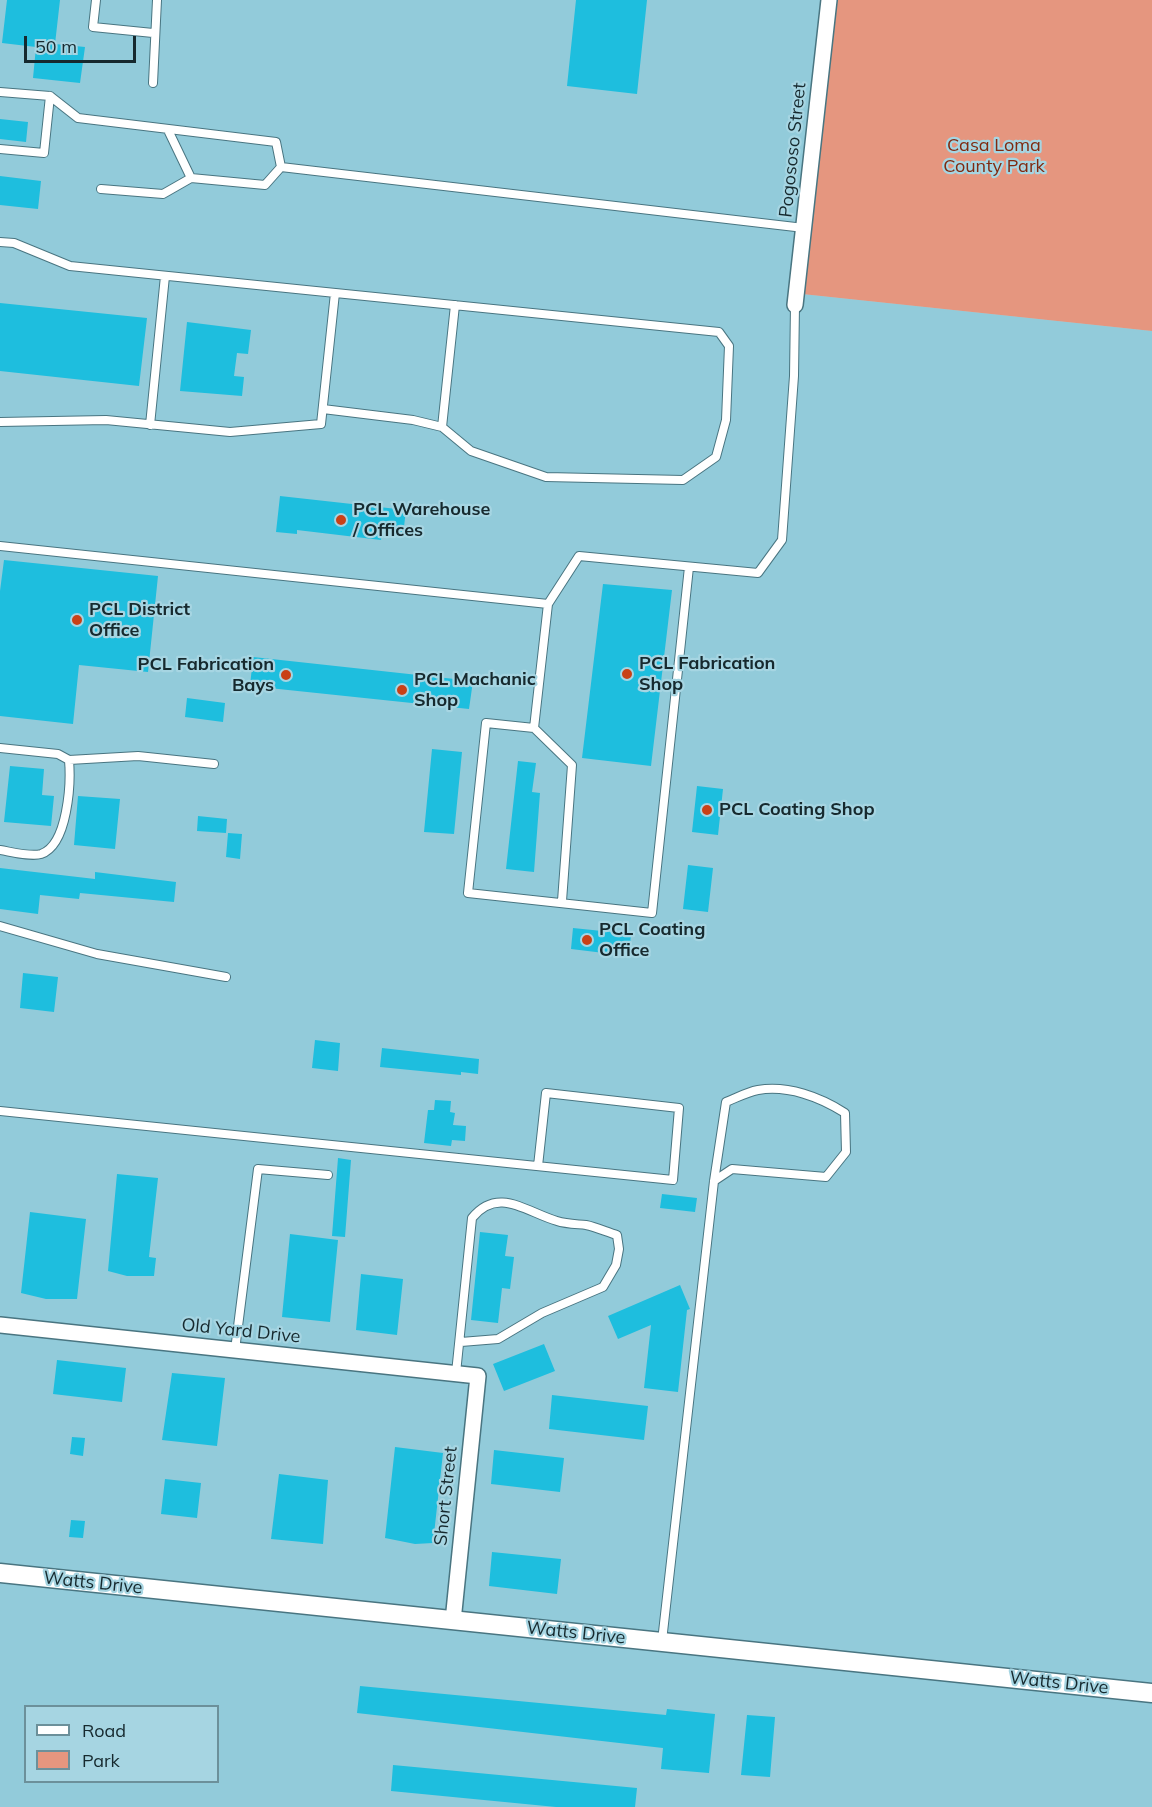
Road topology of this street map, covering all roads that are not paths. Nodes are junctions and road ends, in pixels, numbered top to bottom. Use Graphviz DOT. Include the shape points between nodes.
graph roads {
  1 [pos="96,0"];
  2 [pos="157,0"];
  3 [pos="829,0"];
  4 [pos="153,33"];
  5 [pos="153,82"];
  6 [pos="0,92"];
  7 [pos="50,96"];
  8 [pos="168,130"];
  9 [pos="0,149"];
  10 [pos="281,167"];
  11 [pos="191,178"];
  12 [pos="100,189"];
  13 [pos="804,228"];
  14 [pos="0,242"];
  15 [pos="165,276"];
  16 [pos="335,293"];
  17 [pos="455,305"];
  18 [pos="795,305"];
  19 [pos="323,410"];
  20 [pos="0,422"];
  21 [pos="150,425"];
  22 [pos="442,427"];
  23 [pos="0,546"];
  24 [pos="689,567"];
  25 [pos="548,603"];
  26 [pos="534,728"];
  27 [pos="0,748"];
  28 [pos="69,760"];
  29 [pos="214,764"];
  30 [pos="0,850"];
  31 [pos="562,902"];
  32 [pos="0,926"];
  33 [pos="226,977"];
  34 [pos="0,1111"];
  35 [pos="538,1166"];
  36 [pos="328,1175"];
  37 [pos="714,1181"];
  38 [pos="0,1325"];
  39 [pos="461,1342"];
  40 [pos="235,1350"];
  41 [pos="456,1373"];
  42 [pos="478,1376"];
  43 [pos="0,1574"];
  44 [pos="453,1621"];
  45 [pos="662,1642"];
  46 [pos="1152,1693"];
  1 -- 4 [label="lane" via="93,27"];
  2 -- 4 [label="lane"];
  3 -- 13 [label="street, Pogososo Street"];
  4 -- 5 [label="lane"];
  6 -- 7 [label="lane"];
  7 -- 8 [label="lane" via="78,118"];
  7 -- 9 [label="lane" via="44,153"];
  8 -- 10 [label="lane" via="276,142"];
  8 -- 11 [label="lane"];
  10 -- 11 [label="lane" via="264,185"];
  10 -- 13 [label="lane"];
  11 -- 12 [label="lane" via="163,194"];
  13 -- 18 [label="street, Pogososo Street"];
  14 -- 15 [label="lane" via="14,243 70,266"];
  15 -- 16 [label="lane"];
  15 -- 21 [label="lane"];
  16 -- 17 [label="lane"];
  16 -- 19 [label="lane"];
  17 -- 22 [label="lane"];
  17 -- 22 [label="lane" via="719,332 729,346 726,420 716,457 682,480 546,477 471,452"];
  18 -- 24 [label="lane" via="782,540 758,573"];
  19 -- 21 [label="lane" via="321,424 289,428 230,432"];
  19 -- 22 [label="lane"];
  20 -- 21 [label="lane" via="106,420"];
  23 -- 25 [label="lane"];
  24 -- 25 [label="lane" via="579,556"];
  24 -- 31 [label="lane" via="652,913"];
  25 -- 26 [label="lane"];
  26 -- 31 [label="lane" via="572,765"];
  26 -- 31 [label="lane" via="486,723 468,893"];
  27 -- 28 [label="lane" via="58,754"];
  28 -- 29 [label="lane" via="138,756"];
  28 -- 30 [label="lane" via="71,783 51,849 40,855"];
  32 -- 33 [label="lane" via="97,954"];
  34 -- 35 [label="lane"];
  35 -- 35 [label="lane" via="673,1180 679,1108 546,1093"];
  36 -- 40 [label="lane" via="258,1169"];
  37 -- 37 [label="lane" via="732,1169 826,1178 846,1152 845,1113 824,1099 790,1091 758,1090 726,1102"];
  37 -- 45 [label="lane"];
  38 -- 40 [label="street, Old Yard Drive"];
  39 -- 39 [label="lane" via="472,1218 481,1207 496,1202 512,1203 558,1222 617,1235 616,1265 603,1287 542,1312 498,1339"];
  39 -- 41 [label="lane"];
  40 -- 41 [label="street, Old Yard Drive"];
  41 -- 42 [label="street, Old Yard Drive"];
  42 -- 44 [label="street, Short Street"];
  43 -- 44 [label="street, Watts Drive"];
  44 -- 45 [label="street, Watts Drive"];
  45 -- 46 [label="street, Watts Drive"];
}
